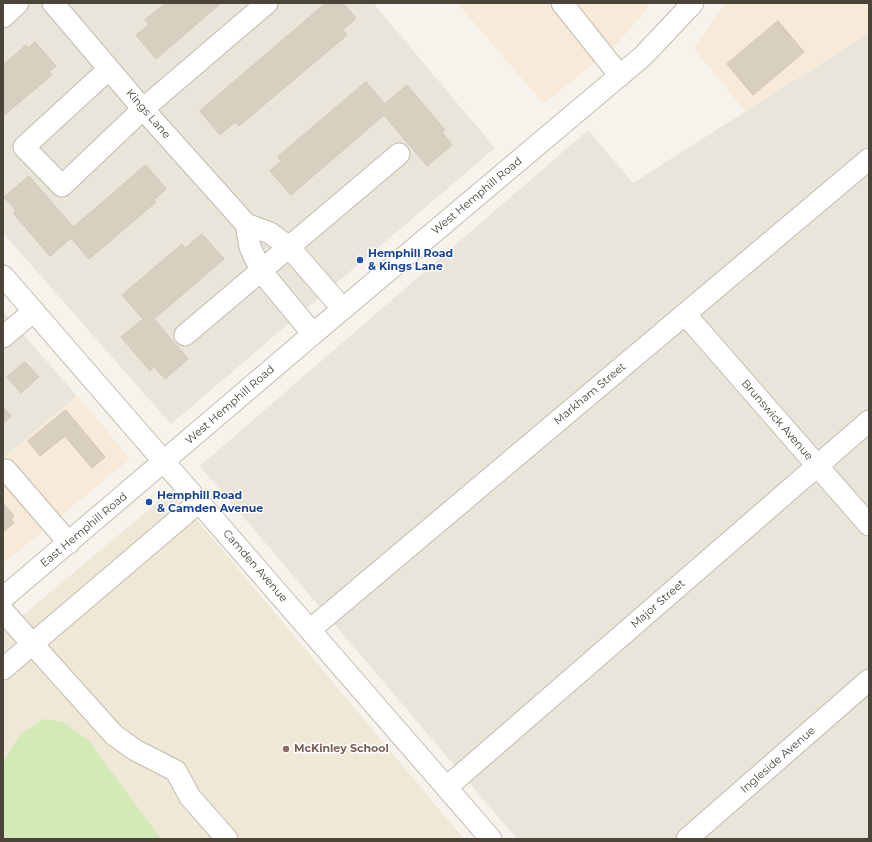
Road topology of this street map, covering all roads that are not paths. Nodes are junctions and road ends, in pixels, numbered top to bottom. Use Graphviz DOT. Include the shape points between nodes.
graph roads {
  1 [pos="18,3"];
  2 [pos="53,3"];
  3 [pos="267,3"];
  4 [pos="562,3"];
  5 [pos="693,3"];
  6 [pos="3,17"];
  7 [pos="109,70"];
  8 [pos="620,76"];
  9 [pos="143,108"];
  10 [pos="399,154"];
  11 [pos="869,159"];
  12 [pos="246,224"];
  13 [pos="289,246"];
  14 [pos="261,271"];
  15 [pos="3,276"];
  16 [pos="343,309"];
  17 [pos="34,311"];
  18 [pos="685,314"];
  19 [pos="313,334"];
  20 [pos="185,335"];
  21 [pos="3,338"];
  22 [pos="869,421"];
  23 [pos="165,462"];
  24 [pos="817,466"];
  25 [pos="6,470"];
  26 [pos="199,502"];
  27 [pos="869,526"];
  28 [pos="69,543"];
  29 [pos="3,598"];
  30 [pos="3,611"];
  31 [pos="311,629"];
  32 [pos="32,644"];
  33 [pos="3,669"];
  34 [pos="869,680"];
  35 [pos="447,787"];
  36 [pos="227,839"];
  37 [pos="491,839"];
  38 [pos="687,839"];
  1 -- 6 [label="street"];
  2 -- 7 [label="street, Kings Lane"];
  3 -- 9 [label="street"];
  4 -- 8 [label="street"];
  5 -- 8 [label="street, West Hemphill Road" via="643,56"];
  7 -- 9 [label="street, Kings Lane"];
  7 -- 9 [label="street" via="24,147 62,186"];
  8 -- 16 [label="street, West Hemphill Road"];
  9 -- 12 [label="street, Kings Lane"];
  10 -- 13 [label="street"];
  11 -- 18 [label="street, Markham Street"];
  12 -- 13 [label="street, Kings Lane" via="270,233"];
  12 -- 14 [label="street" via="250,247"];
  13 -- 14 [label="street"];
  13 -- 16 [label="street, Kings Lane"];
  14 -- 19 [label="street"];
  14 -- 20 [label="street"];
  15 -- 17 [label="street, Camden Avenue"];
  16 -- 19 [label="street, West Hemphill Road"];
  17 -- 21 [label="street"];
  17 -- 23 [label="street, Camden Avenue"];
  18 -- 24 [label="street, Brunswick Avenue"];
  18 -- 31 [label="street, Markham Street"];
  19 -- 23 [label="street, West Hemphill Road"];
  22 -- 24 [label="street, Major Street"];
  23 -- 26 [label="street, Camden Avenue"];
  23 -- 28 [label="street, East Hemphill Road"];
  24 -- 27 [label="street, Brunswick Avenue"];
  24 -- 35 [label="street, Major Street"];
  25 -- 28 [label="street"];
  26 -- 31 [label="street, Camden Avenue"];
  26 -- 32 [label="street"];
  28 -- 29 [label="street, East Hemphill Road"];
  30 -- 32 [label="street"];
  31 -- 35 [label="street, Camden Avenue"];
  32 -- 33 [label="street"];
  32 -- 36 [label="street" via="114,735 135,750 176,771 190,797"];
  34 -- 38 [label="street, Ingleside Avenue"];
  35 -- 37 [label="street, Camden Avenue"];
}
